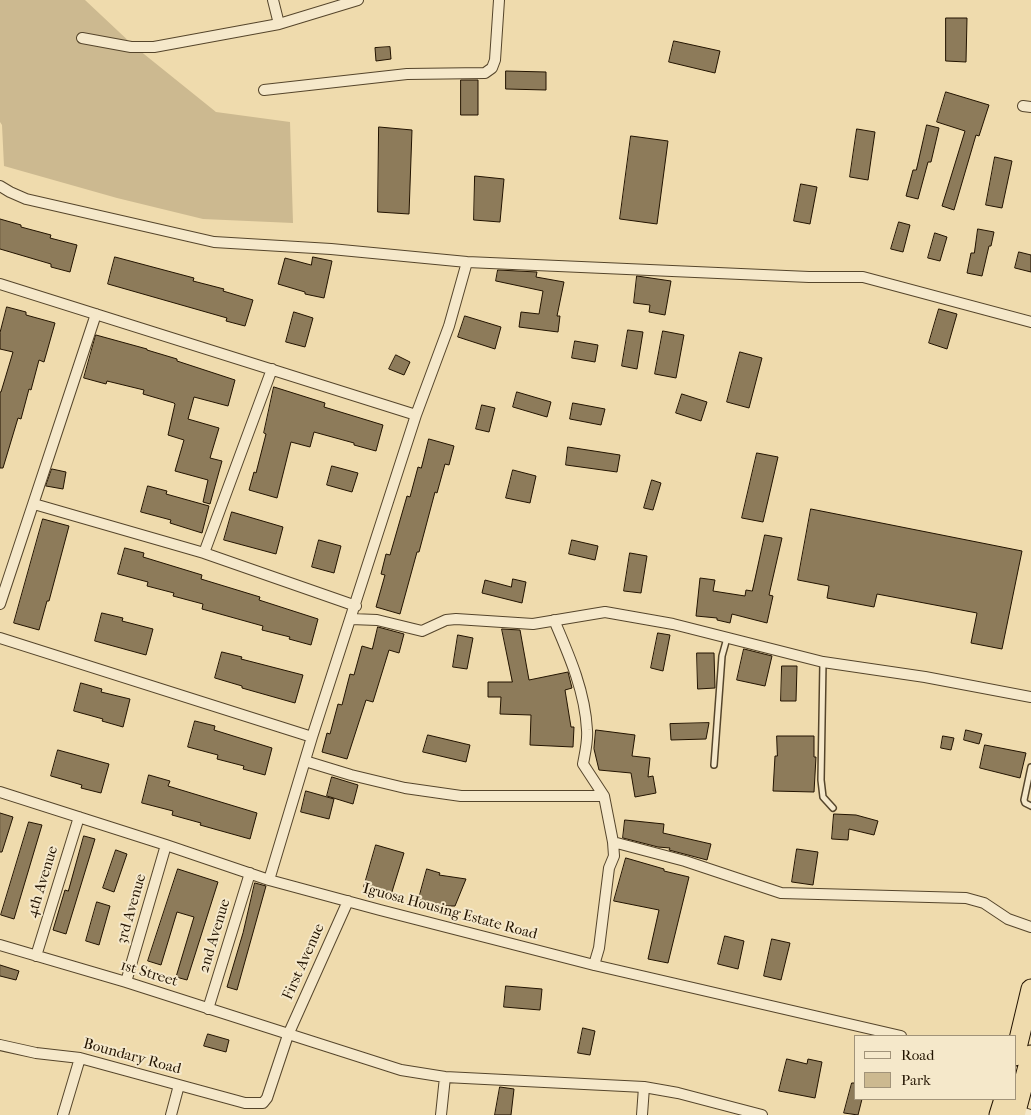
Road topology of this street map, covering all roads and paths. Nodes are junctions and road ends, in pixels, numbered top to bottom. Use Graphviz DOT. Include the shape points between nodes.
graph roads {
  1 [pos="273,0"];
  2 [pos="358,0"];
  3 [pos="499,0"];
  4 [pos="279,24"];
  5 [pos="82,38"];
  6 [pos="264,90"];
  7 [pos="0,186"];
  8 [pos="467,262"];
  9 [pos="0,284"];
  10 [pos="96,314"];
  11 [pos="1031,322"];
  12 [pos="272,369"];
  13 [pos="416,415"];
  14 [pos="34,504"];
  15 [pos="204,553"];
  16 [pos="0,604"];
  17 [pos="356,606"];
  18 [pos="351,619"];
  19 [pos="554,620"];
  20 [pos="0,638"];
  21 [pos="727,638"];
  22 [pos="823,662"];
  23 [pos="1031,697"];
  24 [pos="312,737"];
  25 [pos="305,761"];
  26 [pos="714,765"];
  27 [pos="1031,767"];
  28 [pos="0,792"];
  29 [pos="604,796"];
  30 [pos="1031,806"];
  31 [pos="833,808"];
  32 [pos="79,817"];
  33 [pos="613,842"];
  34 [pos="166,845"];
  35 [pos="250,873"];
  36 [pos="269,880"];
  37 [pos="348,901"];
  38 [pos="1031,926"];
  39 [pos="0,945"];
  40 [pos="36,956"];
  41 [pos="594,965"];
  42 [pos="126,982"];
  43 [pos="1031,989"];
  44 [pos="208,1009"];
  45 [pos="288,1035"];
  46 [pos="897,1035"];
  47 [pos="0,1045"];
  48 [pos="1016,1052"];
  49 [pos="1031,1056"];
  50 [pos="80,1058"];
  51 [pos="445,1078"];
  52 [pos="179,1085"];
  53 [pos="644,1086"];
  54 [pos="1016,1096"];
  55 [pos="256,1104"];
  56 [pos="63,1115"];
  57 [pos="171,1115"];
  58 [pos="441,1115"];
  59 [pos="642,1115"];
  60 [pos="762,1115"];
  1 -- 4 [label="street"];
  2 -- 4 [label="street"];
  3 -- 6 [label="street" via="494,60 492,68 485,73 407,74"];
  4 -- 5 [label="street" via="154,47 131,47"];
  7 -- 8 [label="street" via="26,200 214,242"];
  8 -- 11 [label="street" via="863,277"];
  8 -- 13 [label="street" via="449,326"];
  9 -- 10 [label="street"];
  10 -- 12 [label="street"];
  10 -- 14 [label="street"];
  12 -- 13 [label="street"];
  12 -- 15 [label="street"];
  13 -- 17 [label="street"];
  14 -- 15 [label="street"];
  14 -- 16 [label="street"];
  15 -- 17 [label="street"];
  17 -- 18 [label="street"];
  18 -- 19 [label="street" via="377,620 418,631 456,619 533,624"];
  18 -- 24 [label="street"];
  19 -- 21 [label="street" via="604,612 673,624"];
  19 -- 29 [label="street" via="582,692 588,732 583,764"];
  20 -- 24 [label="street"];
  21 -- 22 [label="street"];
  21 -- 26 [label="lane" via="722,656"];
  22 -- 23 [label="street"];
  22 -- 31 [label="lane" via="821,780 823,797"];
  24 -- 25 [label="street"];
  25 -- 29 [label="street" via="405,788 461,796"];
  25 -- 36 [label="street"];
  27 -- 30 [label="lane" via="1024,800"];
  28 -- 32 [label="street, Iguosa Housing Estate Road"];
  29 -- 33 [label="street"];
  32 -- 34 [label="street, Iguosa Housing Estate Road"];
  32 -- 40 [label="street, 4th Avenue"];
  33 -- 38 [label="street" via="686,861 781,893 966,898 984,903 1008,919"];
  33 -- 41 [label="street" via="614,856 609,868"];
  34 -- 35 [label="street, Iguosa Housing Estate Road"];
  34 -- 42 [label="street, 3rd Avenue"];
  35 -- 36 [label="street, Iguosa Housing Estate Road"];
  35 -- 44 [label="street, 2nd Avenue"];
  36 -- 37 [label="street, Iguosa Housing Estate Road"];
  37 -- 41 [label="street, Iguosa Housing Estate Road"];
  37 -- 45 [label="street, First Avenue"];
  39 -- 40 [label="street, 1st Street"];
  40 -- 42 [label="street, 1st Street"];
  41 -- 46 [label="street, Iguosa Housing Estate Road"];
  42 -- 44 [label="street, 1st Street"];
  43 -- 48 [label="highway"];
  44 -- 45 [label="street, 1st Street"];
  45 -- 51 [label="street, 1st Street" via="401,1070"];
  45 -- 55 [label="street, First Avenue" via="267,1098"];
  47 -- 50 [label="street, Boundary Road"];
  49 -- 54 [label="highway"];
  50 -- 52 [label="street, Boundary Road"];
  50 -- 56 [label="street"];
  51 -- 53 [label="street, 1st Street"];
  51 -- 58 [label="street"];
  52 -- 55 [label="street, Boundary Road"];
  52 -- 57 [label="street"];
  53 -- 59 [label="street"];
  53 -- 60 [label="street, 1st Street"];
}
